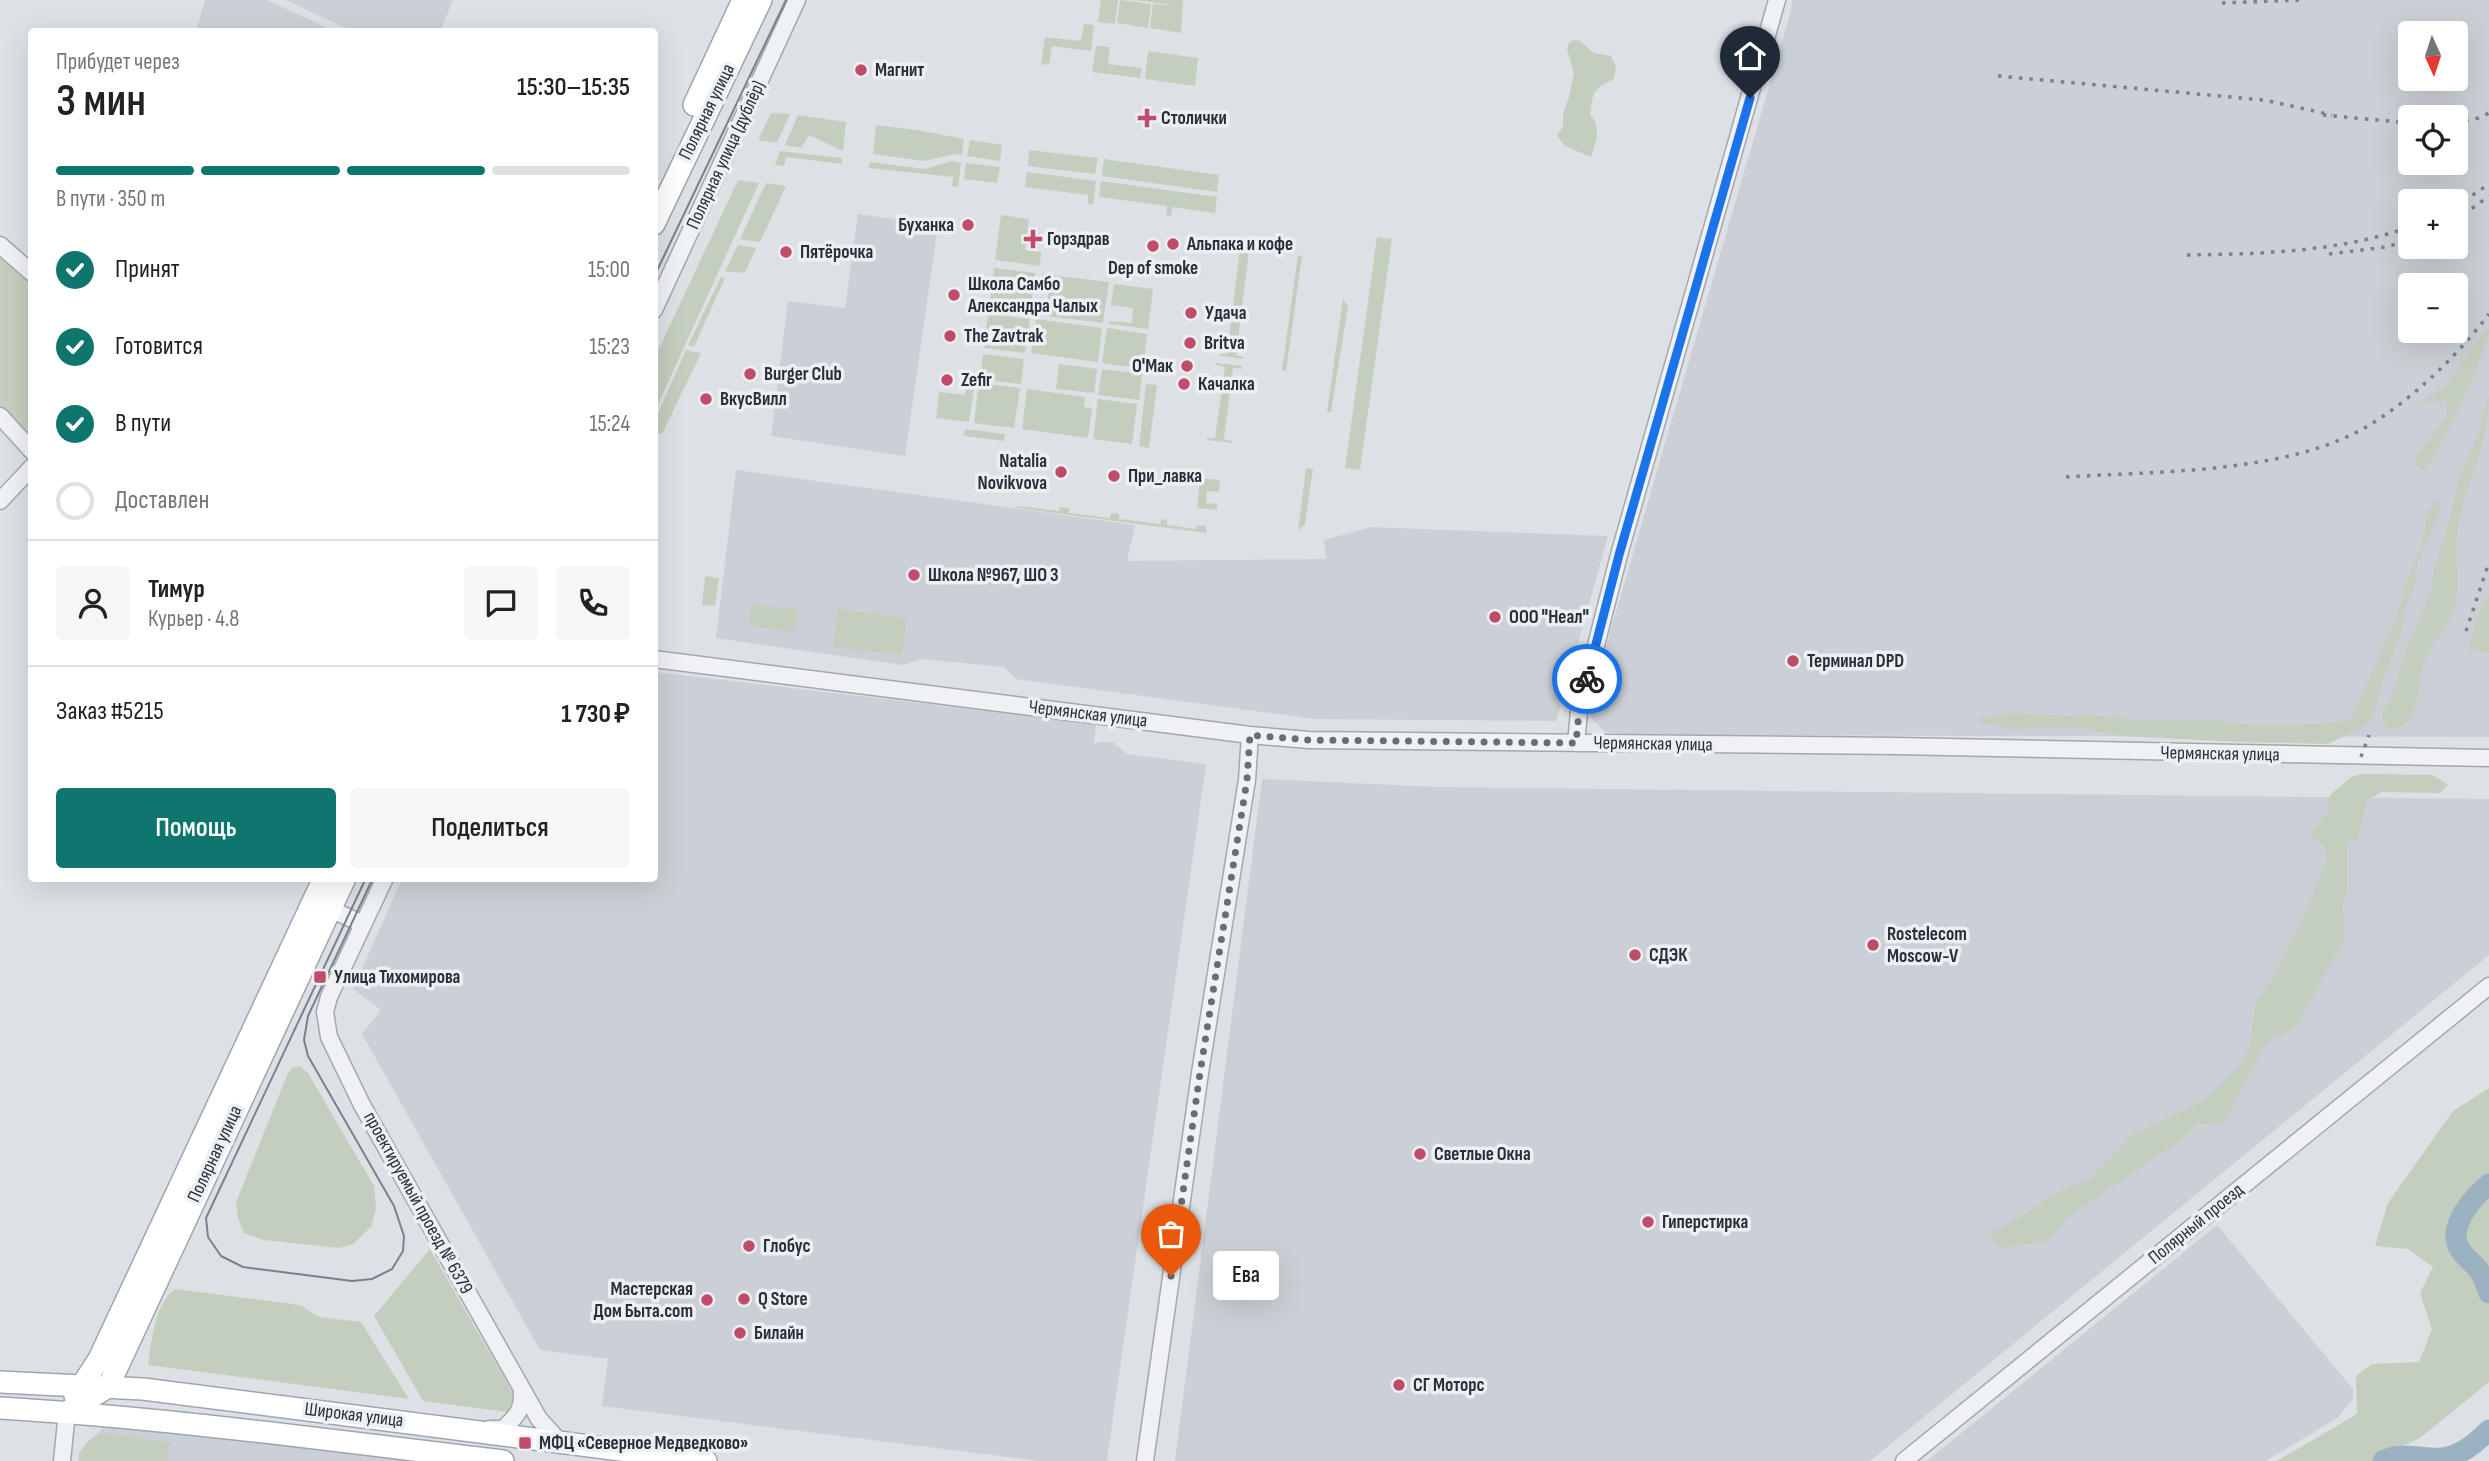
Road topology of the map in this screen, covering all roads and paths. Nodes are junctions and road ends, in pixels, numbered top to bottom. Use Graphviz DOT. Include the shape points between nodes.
graph roads {
  1 [pos="743,0"];
  2 [pos="761,0"];
  3 [pos="797,0"];
  4 [pos="1777,0"];
  5 [pos="658,181"];
  6 [pos="658,216"];
  7 [pos="0,245"];
  8 [pos="28,270"];
  9 [pos="658,301"];
  10 [pos="0,416"];
  11 [pos="28,447"];
  12 [pos="28,471"];
  13 [pos="0,501"];
  14 [pos="658,660"];
  15 [pos="1250,735"];
  16 [pos="1576,743"];
  17 [pos="2489,758"];
  18 [pos="322,882"];
  19 [pos="343,882"];
  20 [pos="383,882"];
  21 [pos="330,909"];
  22 [pos="363,925"];
  23 [pos="2489,986"];
  24 [pos="0,1382"];
  25 [pos="80,1386"];
  26 [pos="108,1387"];
  27 [pos="522,1390"];
  28 [pos="0,1408"];
  29 [pos="67,1412"];
  30 [pos="469,1429"];
  31 [pos="560,1442"];
  32 [pos="623,1456"];
  33 [pos="62,1461"];
  34 [pos="503,1461"];
  35 [pos="706,1461"];
  36 [pos="1145,1461"];
  37 [pos="1904,1461"];
  1 -- 5 [label="main road, Полярная улица"];
  2 -- 6 [label="main road, Полярная улица"];
  3 -- 9 [label="street, Полярная улица (дублёр)"];
  4 -- 16 [label="street" via="1619,555 1579,712"];
  7 -- 8 [label="street"];
  10 -- 11 [label="street"];
  12 -- 13 [label="street"];
  14 -- 15 [label="street, Чермянская улица"];
  15 -- 16 [label="street, Чермянская улица" via="1309,740"];
  15 -- 36 [label="street"];
  16 -- 17 [label="street, Чермянская улица"];
  18 -- 25 [label="main road, Полярная улица" via="99,1359"];
  19 -- 21 [label="main road, Полярная улица"];
  20 -- 22 [label="street"];
  21 -- 22 [label="street"];
  21 -- 26 [label="main road, Полярная улица"];
  22 -- 27 [label="street, проектируемый проезд № 6379" via="325,1012 329,1037 362,1105"];
  23 -- 37 [label="street, Полярный проезд"];
  24 -- 25 [label="main road, Широкая улица"];
  25 -- 26 [label="main road, Широкая улица"];
  25 -- 29 [label="main road, Полярная улица"];
  26 -- 29 [label="main road"];
  26 -- 30 [label="main road, Широкая улица"];
  27 -- 30 [label="street" via="523,1406 503,1429"];
  27 -- 31 [label="street, проектируемый проезд № 6379"];
  28 -- 29 [label="main road, Широкая улица"];
  29 -- 33 [label="street, Полярная улица"];
  29 -- 34 [label="main road, Широкая улица"];
  30 -- 31 [label="main road, Широкая улица"];
  31 -- 32 [label="main road, Широкая улица"];
  32 -- 35 [label="main road, Широкая улица"];
}
